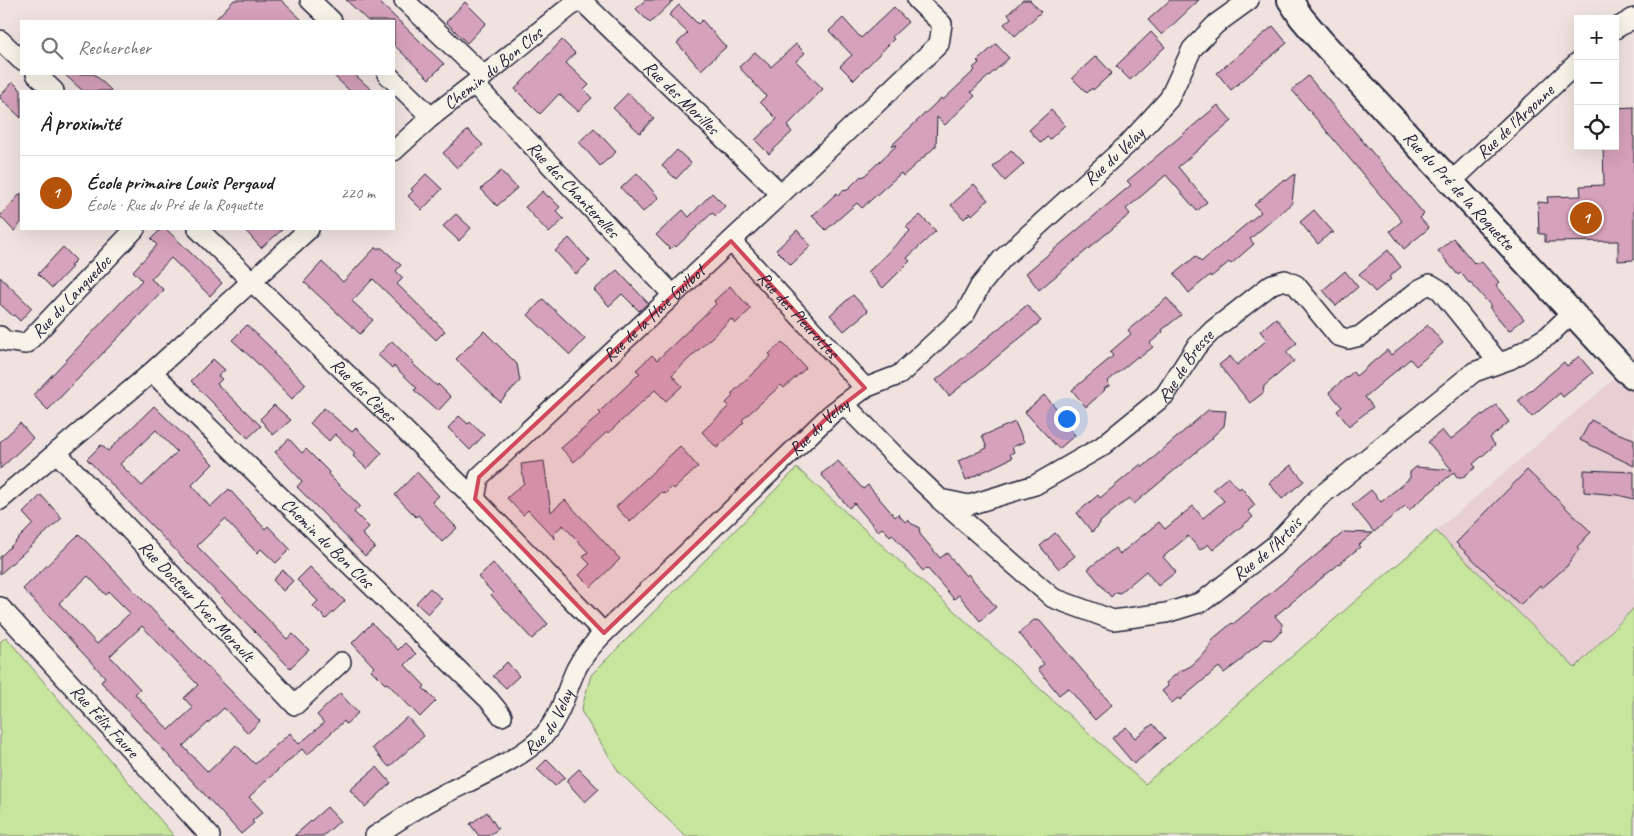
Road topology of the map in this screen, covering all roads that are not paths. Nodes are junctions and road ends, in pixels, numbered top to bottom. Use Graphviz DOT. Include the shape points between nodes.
graph roads {
  1 [pos="310,0"];
  2 [pos="404,0"];
  3 [pos="579,0"];
  4 [pos="917,0"];
  5 [pos="1250,0"];
  6 [pos="1290,0"];
  7 [pos="1634,18"];
  8 [pos="331,20"];
  9 [pos="1619,27"];
  10 [pos="0,40"];
  11 [pos="20,59"];
  12 [pos="1574,66"];
  13 [pos="37,75"];
  14 [pos="388,75"];
  15 [pos="479,80"];
  16 [pos="53,90"];
  17 [pos="431,117"];
  18 [pos="395,149"];
  19 [pos="1451,182"];
  20 [pos="781,194"];
  21 [pos="135,230"];
  22 [pos="199,230"];
  23 [pos="308,230"];
  24 [pos="731,241"];
  25 [pos="253,281"];
  26 [pos="674,295"];
  27 [pos="1572,313"];
  28 [pos="0,336"];
  29 [pos="1499,364"];
  30 [pos="152,372"];
  31 [pos="1634,377"];
  32 [pos="865,388"];
  33 [pos="844,404"];
  34 [pos="56,452"];
  35 [pos="475,499"];
  36 [pos="940,499"];
  37 [pos="0,500"];
  38 [pos="0,607"];
  39 [pos="604,633"];
  40 [pos="341,662"];
  41 [pos="502,716"];
  42 [pos="210,836"];
  43 [pos="375,836"];
  1 -- 8 [label="street"];
  2 -- 15 [label="street, Rue des Chanterelles"];
  3 -- 15 [label="street, Chemin du Bon Clos"];
  3 -- 20 [label="street, Rue des Morilles"];
  4 -- 20 [label="street, Rue de la Haie Guilbot" via="942,24 939,44"];
  5 -- 32 [label="street, Rue du Velay" via="1216,24 1192,49 1169,99 1129,143 1002,259 980,286 965,314 899,375"];
  6 -- 19 [label="street, Rue du Pré de la Roquette" via="1322,42"];
  7 -- 9 [label="street"];
  10 -- 11 [label="street"];
  12 -- 19 [label="street, Rue de l'Argonne"];
  13 -- 16 [label="street"];
  14 -- 17 [label="street, Chemin du Bon Clos"];
  15 -- 17 [label="street, Chemin du Bon Clos"];
  15 -- 26 [label="street, Rue des Chanterelles"];
  17 -- 18 [label="street, Chemin du Bon Clos"];
  19 -- 27 [label="street, Rue du Pré de la Roquette"];
  20 -- 24 [label="street, Rue de la Haie Guilbot"];
  21 -- 28 [label="street, Rue du Languedoc" via="26,344 5,341"];
  22 -- 25 [label="street, Rue des Cèpes"];
  23 -- 25 [label="street"];
  24 -- 26 [label="street, Rue de la Haie Guilbot"];
  24 -- 32 [label="street, Rue des Pleurottes"];
  25 -- 30 [label="street"];
  25 -- 35 [label="street, Rue des Cèpes"];
  26 -- 35 [label="street, Rue de la Haie Guilbot" via="479,477"];
  27 -- 29 [label="street, Rue de l'Artois" via="1548,336"];
  27 -- 31 [label="street, Rue du Pré de la Roquette"];
  29 -- 36 [label="street, Rue de l'Artois" via="1466,378 1318,498 1274,546 1202,602 1166,613 1113,620 1053,598"];
  29 -- 36 [label="street, Rue de Bresse" via="1440,290 1430,284 1360,336 1348,339 1338,336 1296,285 1285,280 1272,284 1213,330 1196,347 1164,395 1101,447 1034,485 969,505"];
  30 -- 34 [label="street"];
  30 -- 41 [label="street, Chemin du Bon Clos"];
  32 -- 33 [label="street, Rue du Velay"];
  33 -- 36 [label="street"];
  33 -- 39 [label="street, Rue du Velay"];
  34 -- 37 [label="street"];
  34 -- 40 [label="street, Rue Docteur Yves Morault" via="295,705"];
  35 -- 39 [label="street"];
  38 -- 42 [label="street, Rue Félix Faure"];
  39 -- 43 [label="street, Rue du Velay" via="576,668 558,716 543,735 505,763"];
}
